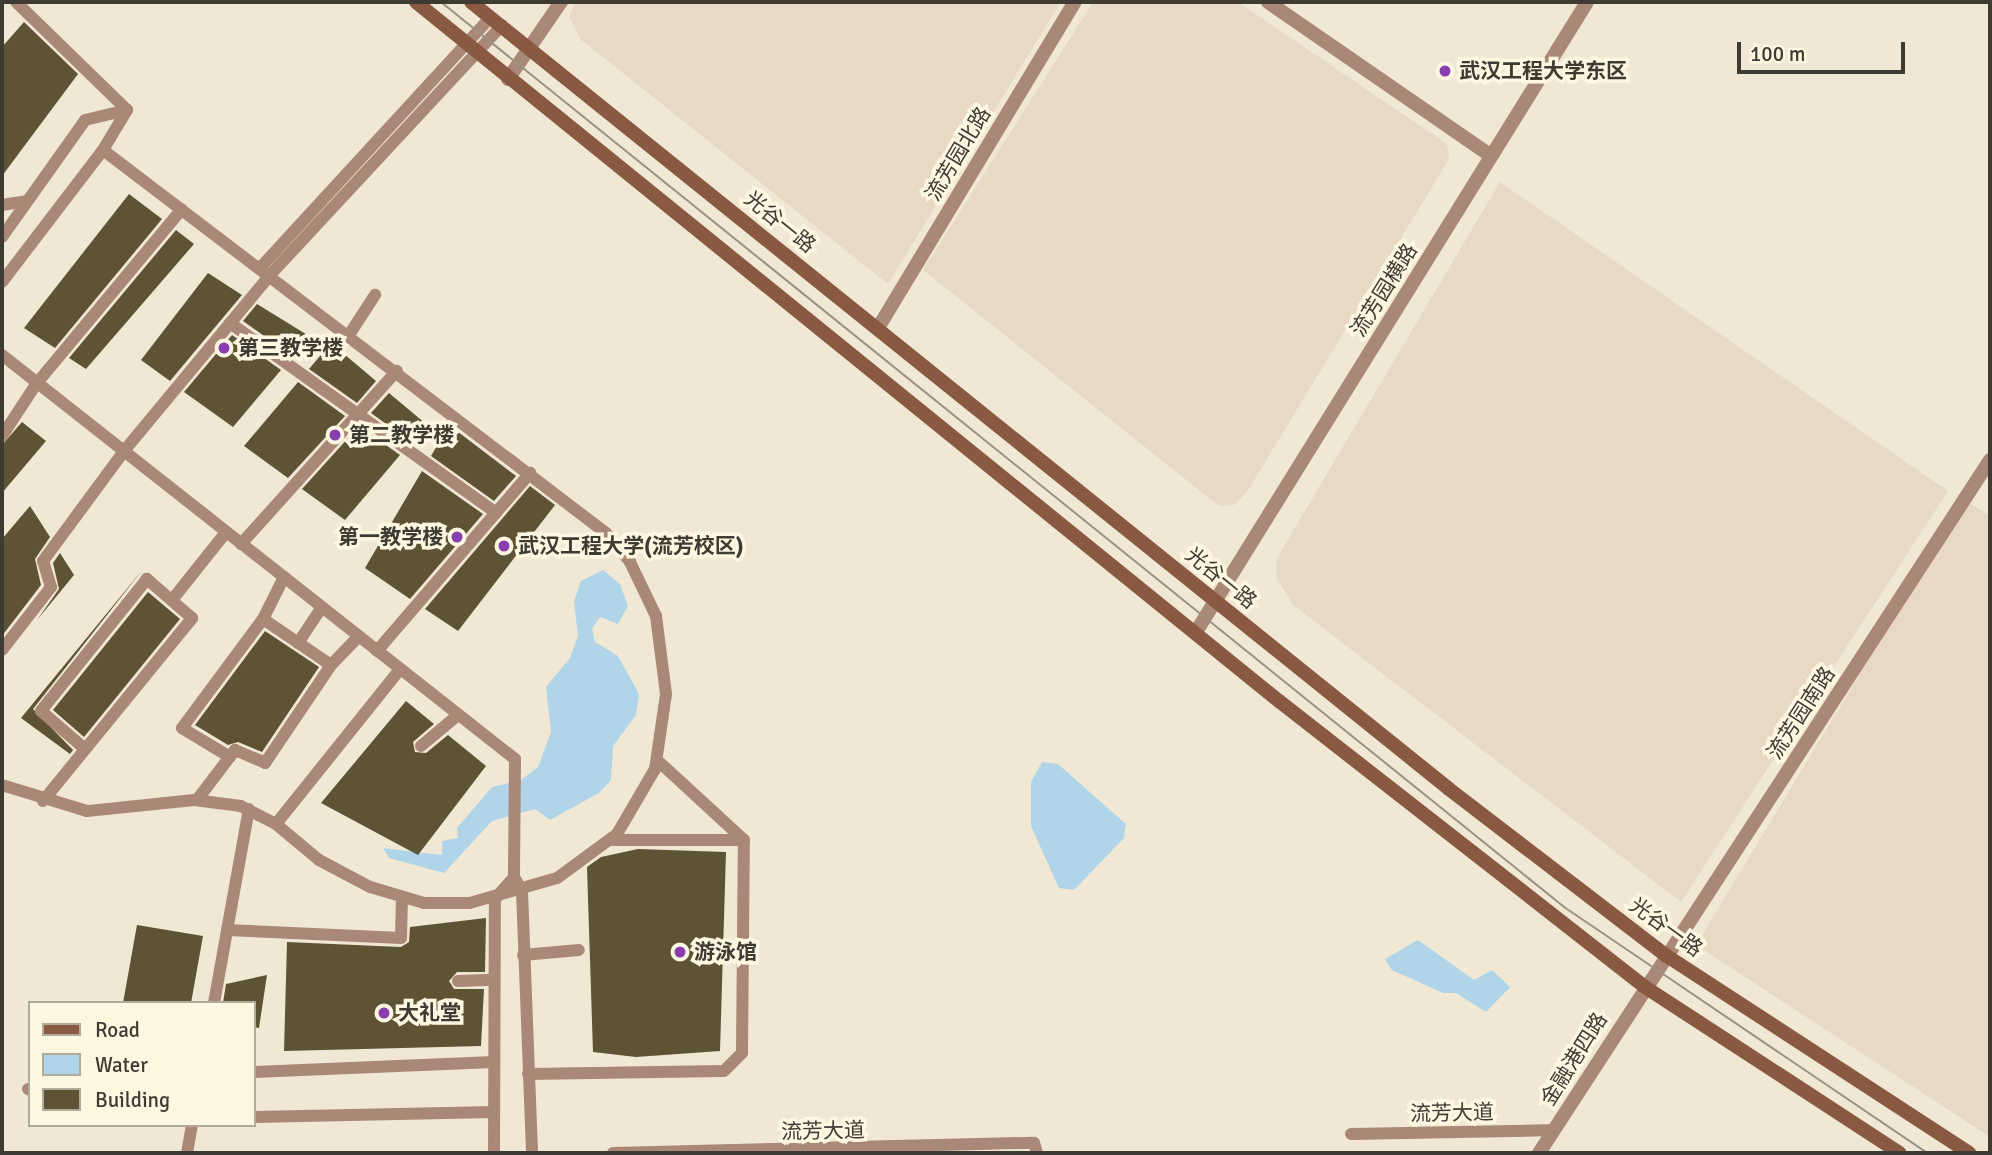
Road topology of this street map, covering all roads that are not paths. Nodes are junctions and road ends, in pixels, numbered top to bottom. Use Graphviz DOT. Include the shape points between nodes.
graph roads {
  1 [pos="16,2"];
  2 [pos="416,2"];
  3 [pos="471,2"];
  4 [pos="561,2"];
  5 [pos="1074,2"];
  6 [pos="1268,2"];
  7 [pos="1587,2"];
  8 [pos="497,21"];
  9 [pos="464,45"];
  10 [pos="533,49"];
  11 [pos="476,55"];
  12 [pos="508,79"];
  13 [pos="127,110"];
  14 [pos="103,150"];
  15 [pos="1491,156"];
  16 [pos="27,201"];
  17 [pos="2,205"];
  18 [pos="182,209"];
  19 [pos="2,237"];
  20 [pos="265,271"];
  21 [pos="2,282"];
  22 [pos="375,295"];
  23 [pos="230,323"];
  24 [pos="878,328"];
  25 [pos="349,335"];
  26 [pos="2,355"];
  27 [pos="397,372"];
  28 [pos="37,383"];
  29 [pos="358,415"];
  30 [pos="2,436"];
  31 [pos="124,451"];
  32 [pos="1990,460"];
  33 [pos="530,473"];
  34 [pos="496,513"];
  35 [pos="226,532"];
  36 [pos="241,544"];
  37 [pos="284,577"];
  38 [pos="172,600"];
  39 [pos="1216,600"];
  40 [pos="322,607"];
  41 [pos="263,619"];
  42 [pos="1196,632"];
  43 [pos="359,636"];
  44 [pos="298,643"];
  45 [pos="2,650"];
  46 [pos="377,650"];
  47 [pos="331,665"];
  48 [pos="400,669"];
  49 [pos="458,715"];
  50 [pos="421,746"];
  51 [pos="85,749"];
  52 [pos="230,757"];
  53 [pos="657,760"];
  54 [pos="2,785"];
  55 [pos="197,800"];
  56 [pos="43,801"];
  57 [pos="249,809"];
  58 [pos="276,824"];
  59 [pos="610,840"];
  60 [pos="744,840"];
  61 [pos="514,877"];
  62 [pos="522,891"];
  63 [pos="402,898"];
  64 [pos="495,898"];
  65 [pos="228,930"];
  66 [pos="579,950"];
  67 [pos="523,955"];
  68 [pos="1667,956"];
  69 [pos="494,979"];
  70 [pos="458,981"];
  71 [pos="1645,987"];
  72 [pos="214,1001"];
  73 [pos="494,1062"];
  74 [pos="256,1072"];
  75 [pos="528,1074"];
  76 [pos="494,1112"];
  77 [pos="256,1117"];
  78 [pos="192,1127"];
  79 [pos="1554,1130"];
  80 [pos="1351,1134"];
  81 [pos="1036,1148"];
  82 [pos="187,1153"];
  83 [pos="494,1153"];
  84 [pos="532,1153"];
  85 [pos="614,1153"];
  86 [pos="711,1153"];
  87 [pos="1539,1153"];
  88 [pos="1900,1153"];
  89 [pos="1969,1153"];
  1 -- 13 [label="street"];
  2 -- 9 [label="main road"];
  3 -- 8 [label="main road, 光谷一路"];
  4 -- 10 [label="street"];
  5 -- 24 [label="street, 流芳园北路"];
  6 -- 15 [label="street"];
  7 -- 15 [label="street, 流芳园横路"];
  8 -- 9 [label="street"];
  8 -- 10 [label="main road, 光谷一路"];
  8 -- 11 [label="street"];
  9 -- 11 [label="main road"];
  9 -- 20 [label="street"];
  10 -- 12 [label="street"];
  10 -- 24 [label="main road, 光谷一路"];
  11 -- 12 [label="main road"];
  11 -- 20 [label="street"];
  12 -- 42 [label="main road"];
  13 -- 14 [label="street"];
  13 -- 16 [label="street" via="85,120"];
  14 -- 18 [label="street"];
  14 -- 21 [label="street"];
  15 -- 39 [label="street, 流芳园横路"];
  16 -- 17 [label="street"];
  16 -- 19 [label="street"];
  18 -- 20 [label="street"];
  18 -- 28 [label="street"];
  20 -- 23 [label="street"];
  20 -- 25 [label="street"];
  22 -- 25 [label="street"];
  23 -- 29 [label="street"];
  23 -- 31 [label="street"];
  24 -- 39 [label="main road, 光谷一路"];
  25 -- 27 [label="street"];
  26 -- 28 [label="street"];
  27 -- 29 [label="street"];
  27 -- 33 [label="street"];
  28 -- 30 [label="street"];
  28 -- 31 [label="street"];
  29 -- 34 [label="street"];
  29 -- 36 [label="street"];
  31 -- 35 [label="street"];
  31 -- 45 [label="street" via="43,561 51,587"];
  32 -- 68 [label="street, 流芳园南路"];
  33 -- 34 [label="street"];
  33 -- 53 [label="street" via="618,546 653,608 666,673"];
  34 -- 46 [label="street"];
  35 -- 36 [label="street"];
  35 -- 38 [label="street"];
  36 -- 37 [label="street"];
  37 -- 40 [label="street"];
  37 -- 41 [label="street"];
  38 -- 51 [label="street" via="192,618"];
  38 -- 51 [label="street" via="147,579 41,712"];
  39 -- 42 [label="street, 流芳园横路"];
  39 -- 68 [label="main road, 光谷一路" via="1449,789"];
  40 -- 43 [label="street"];
  40 -- 44 [label="street"];
  41 -- 44 [label="street"];
  41 -- 52 [label="street" via="182,728"];
  42 -- 71 [label="main road"];
  43 -- 46 [label="street"];
  43 -- 47 [label="street"];
  44 -- 47 [label="street"];
  46 -- 48 [label="street"];
  47 -- 52 [label="street" via="265,762 235,750"];
  48 -- 49 [label="street"];
  48 -- 58 [label="street"];
  49 -- 50 [label="street"];
  49 -- 61 [label="street" via="515,759"];
  51 -- 56 [label="street"];
  52 -- 55 [label="street"];
  53 -- 59 [label="street" via="634,811"];
  53 -- 60 [label="street"];
  54 -- 56 [label="street"];
  55 -- 56 [label="street" via="113,812"];
  55 -- 57 [label="street"];
  57 -- 58 [label="street"];
  57 -- 65 [label="street"];
  58 -- 63 [label="street" via="327,864"];
  59 -- 60 [label="street"];
  59 -- 62 [label="street" via="567,872"];
  60 -- 75 [label="street" via="735,932 742,1053 733,1066 724,1071"];
  61 -- 62 [label="street"];
  61 -- 64 [label="street"];
  62 -- 64 [label="street"];
  62 -- 67 [label="street"];
  63 -- 64 [label="street" via="447,904"];
  63 -- 65 [label="street" via="401,938"];
  64 -- 69 [label="street"];
  65 -- 72 [label="street"];
  66 -- 67 [label="street"];
  67 -- 75 [label="street"];
  68 -- 71 [label="street, 流芳园南路"];
  68 -- 89 [label="main road, 光谷一路"];
  69 -- 70 [label="street"];
  69 -- 73 [label="street"];
  71 -- 79 [label="street, 金融港四路"];
  71 -- 88 [label="main road"];
  73 -- 74 [label="street"];
  73 -- 76 [label="street"];
  75 -- 84 [label="street"];
  76 -- 77 [label="street"];
  76 -- 83 [label="street"];
  78 -- 82 [label="street"];
  79 -- 80 [label="street, 流芳大道"];
  79 -- 87 [label="street, 金融港四路"];
  81 -- 86 [label="street, 流芳大道"];
  85 -- 86 [label="street, 流芳大道"];
}
